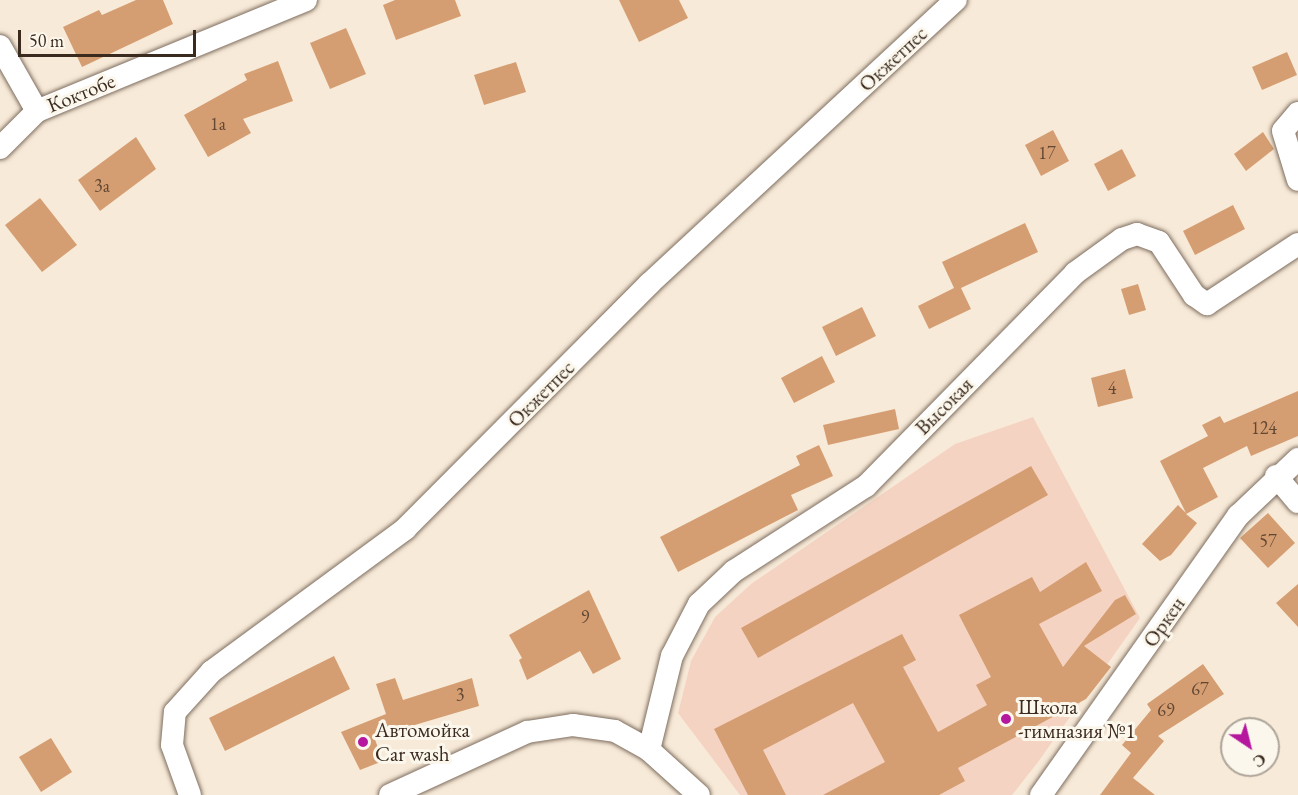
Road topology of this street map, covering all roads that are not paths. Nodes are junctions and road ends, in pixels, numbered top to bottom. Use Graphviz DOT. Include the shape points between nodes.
graph roads {
  1 [pos="306,0"];
  2 [pos="956,0"];
  3 [pos="0,46"];
  4 [pos="37,111"];
  5 [pos="1298,113"];
  6 [pos="0,148"];
  7 [pos="1298,180"];
  8 [pos="1298,244"];
  9 [pos="1298,459"];
  10 [pos="1276,476"];
  11 [pos="1298,502"];
  12 [pos="649,750"];
  13 [pos="190,795"];
  14 [pos="390,795"];
  15 [pos="699,795"];
  16 [pos="1041,795"];
  1 -- 4 [label="street, Коктобе"];
  2 -- 13 [label="street, Окжетпес" via="648,284 405,529 212,671 175,712 172,745"];
  3 -- 4 [label="street"];
  4 -- 6 [label="street, Коктобе"];
  5 -- 7 [label="street" via="1283,131"];
  8 -- 12 [label="street, Высокая" via="1207,304 1194,295 1159,242 1137,234 1122,239 1076,273 866,486 734,571 699,604 672,656"];
  9 -- 10 [label="street, Оркен"];
  10 -- 11 [label="street"];
  10 -- 16 [label="street, Оркен" via="1238,516"];
  12 -- 14 [label="street" via="615,731 573,725 527,732"];
  12 -- 15 [label="street"];
}
